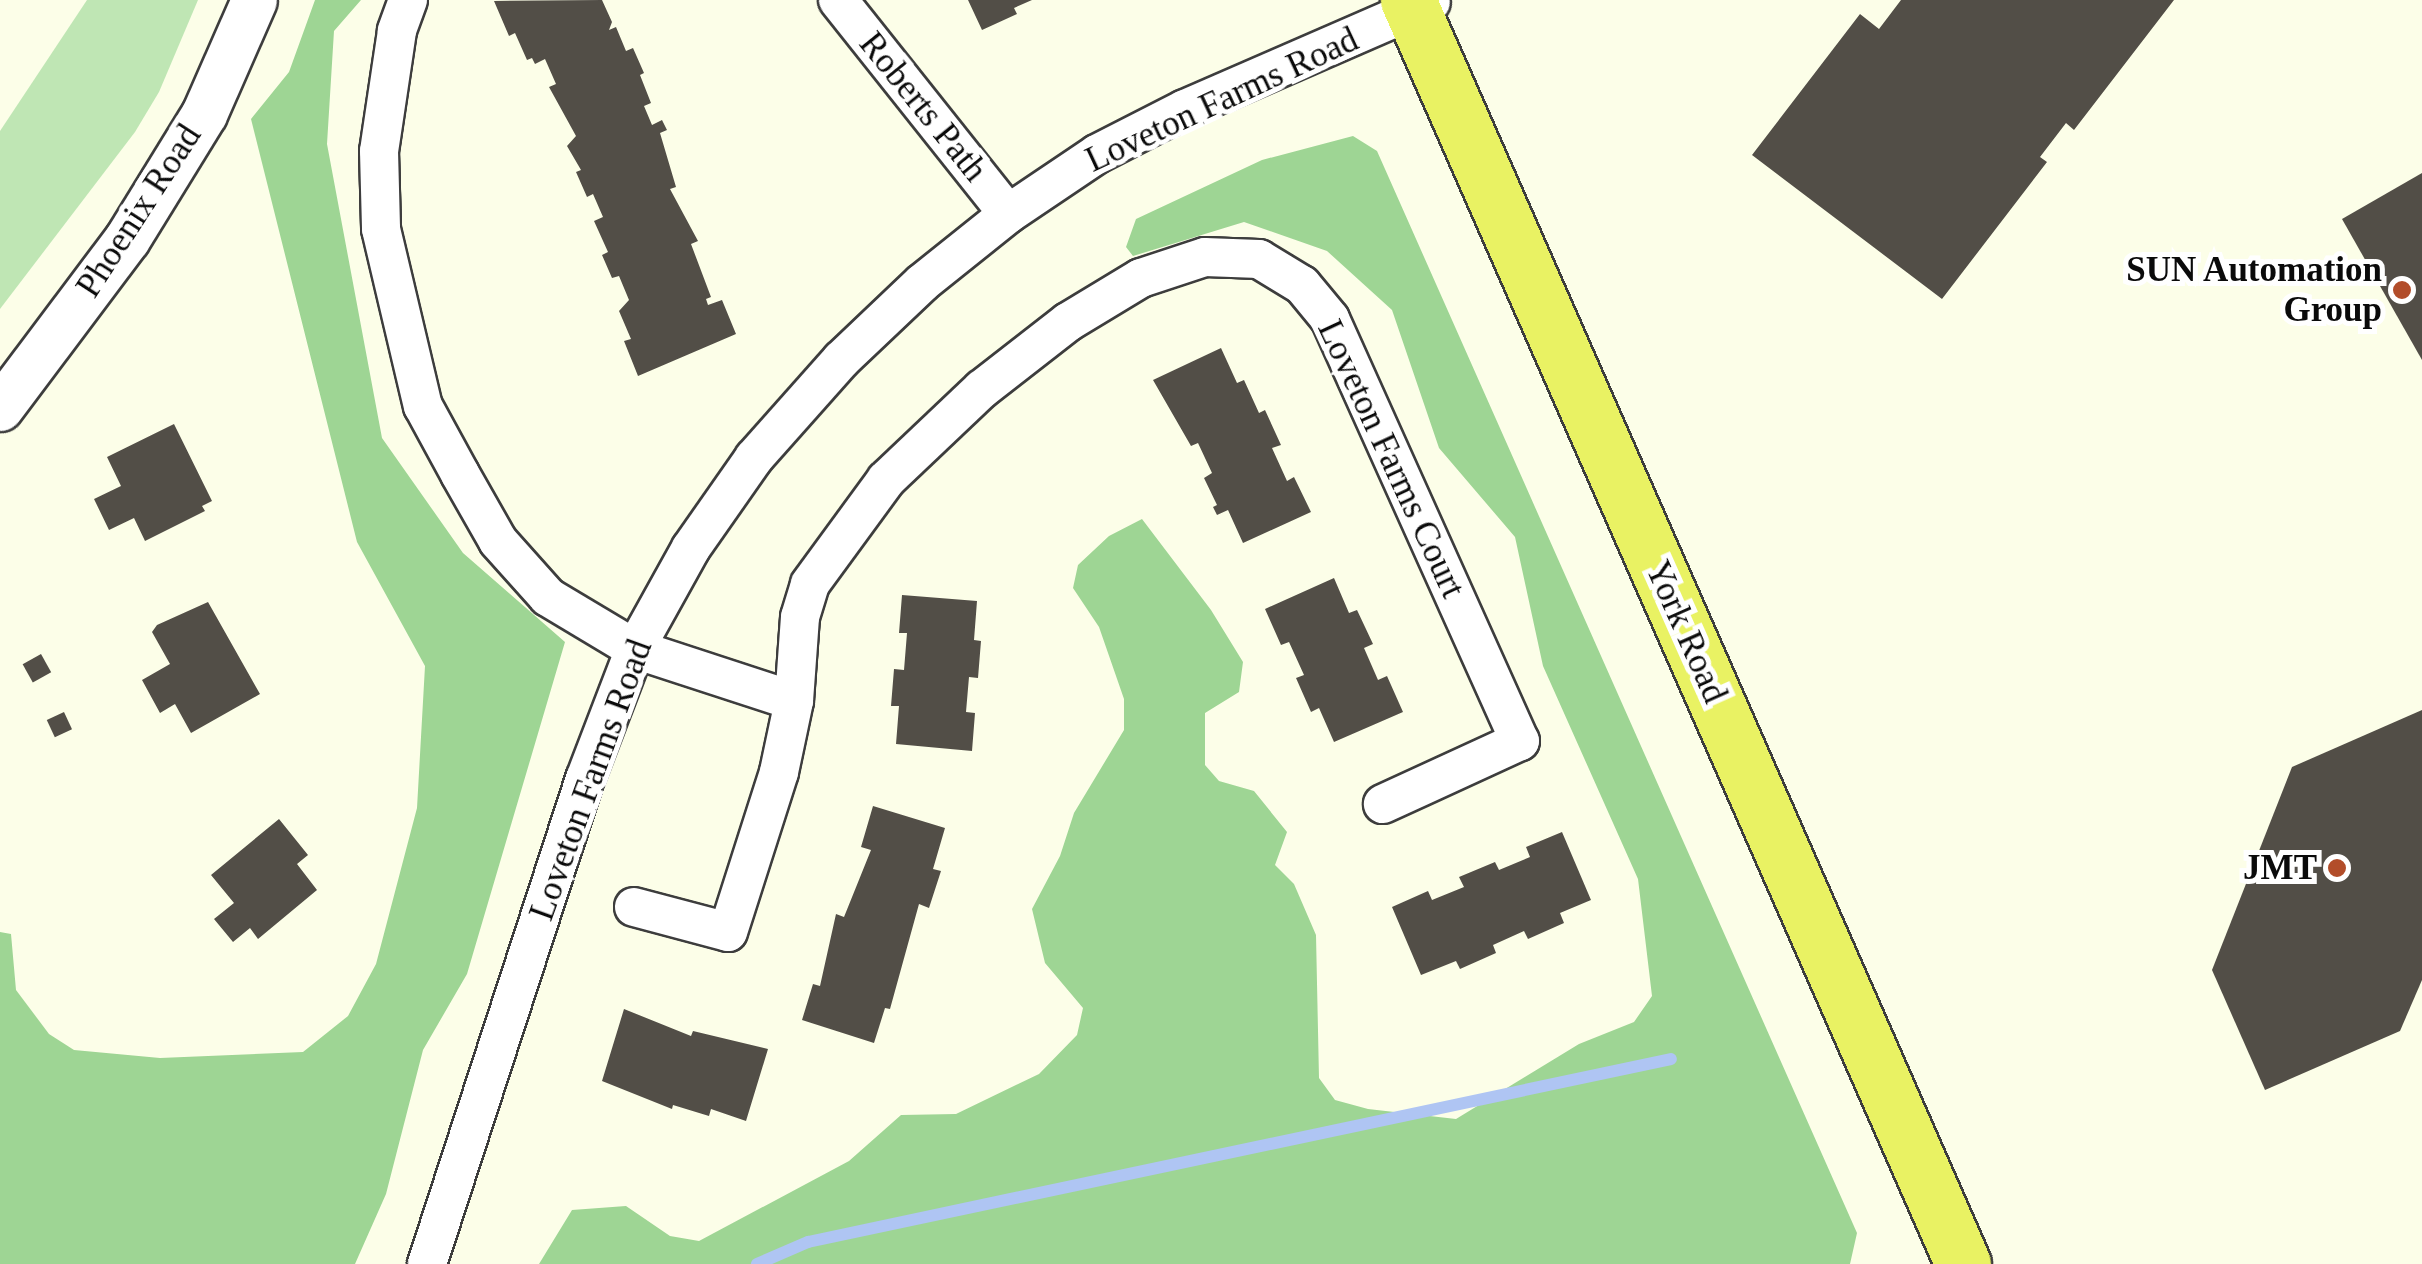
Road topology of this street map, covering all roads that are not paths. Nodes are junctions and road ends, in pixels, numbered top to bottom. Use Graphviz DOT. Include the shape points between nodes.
graph roads {
  1 [pos="254,0"];
  2 [pos="408,0"];
  3 [pos="838,0"];
  4 [pos="1419,4"];
  5 [pos="1008,214"];
  6 [pos="0,408"];
  7 [pos="635,648"];
  8 [pos="794,701"];
  9 [pos="1383,804"];
  10 [pos="634,907"];
  11 [pos="426,1264"];
  12 [pos="1964,1264"];
  1 -- 6 [label="street, Phoenix Road" via="204,114 146,208"];
  2 -- 7 [label="street" via="396,30 379,151 380,229 423,406 498,541 548,597"];
  3 -- 5 [label="street, Roberts Path"];
  4 -- 5 [label="street, Loveton Farms Road" via="1185,109 1097,154"];
  4 -- 12 [label="main road, York Road"];
  5 -- 7 [label="street, Loveton Farms Road" via="840,360 754,458 691,548"];
  7 -- 8 [label="street"];
  7 -- 11 [label="street, Loveton Farms Road"];
  8 -- 9 [label="street, Loveton Farms Court" via="800,617 810,584 886,480 982,389 1068,322 1142,278 1205,257 1259,260 1302,285 1330,319 1520,741"];
  8 -- 10 [label="street, Loveton Farms Court" via="779,772 728,932"];
}
